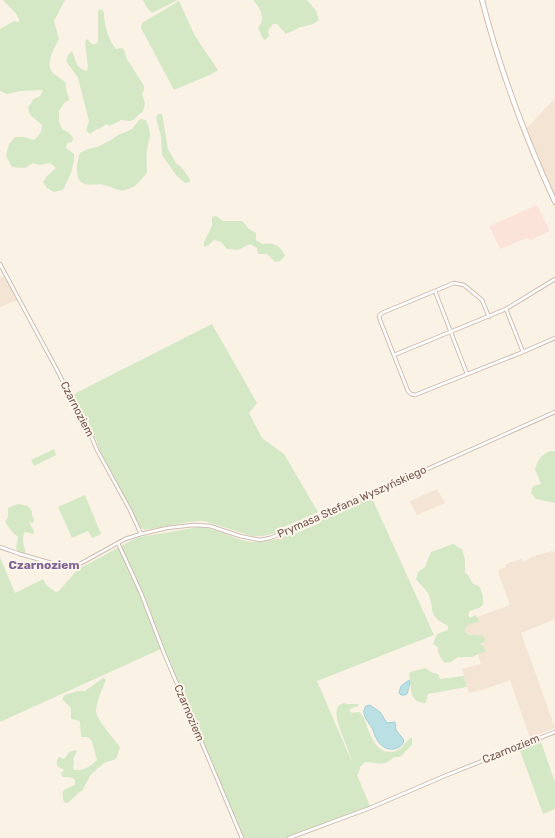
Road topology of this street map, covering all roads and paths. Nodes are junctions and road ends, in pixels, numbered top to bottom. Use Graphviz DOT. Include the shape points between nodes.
graph roads {
  1 [pos="482,0"];
  2 [pos="555,202"];
  3 [pos="0,264"];
  4 [pos="555,279"];
  5 [pos="435,291"];
  6 [pos="506,309"];
  7 [pos="488,317"];
  8 [pos="451,332"];
  9 [pos="555,338"];
  10 [pos="523,352"];
  11 [pos="394,355"];
  12 [pos="467,374"];
  13 [pos="555,412"];
  14 [pos="141,534"];
  15 [pos="118,543"];
  16 [pos="0,547"];
  17 [pos="555,732"];
  18 [pos="242,838"];
  19 [pos="289,838"];
  1 -- 2 [label="main road" via="495,50 512,99"];
  3 -- 14 [label="street, Czarnoziem"];
  4 -- 6 [label="street"];
  5 -- 7 [label="street" via="454,283 464,285 482,300"];
  5 -- 8 [label="street"];
  5 -- 11 [label="street" via="379,316"];
  6 -- 7 [label="street"];
  6 -- 10 [label="street"];
  7 -- 8 [label="street"];
  8 -- 11 [label="street"];
  8 -- 12 [label="street"];
  9 -- 10 [label="street"];
  10 -- 12 [label="street"];
  11 -- 12 [label="street" via="411,394 416,395"];
  13 -- 14 [label="street, Prymasa Stefana Wyszyńskiego" via="270,538 248,538 204,525 167,528"];
  14 -- 15 [label="street"];
  15 -- 16 [label="street" via="69,568"];
  15 -- 18 [label="street, Czarnoziem"];
  17 -- 19 [label="street, Czarnoziem" via="370,808"];
}
